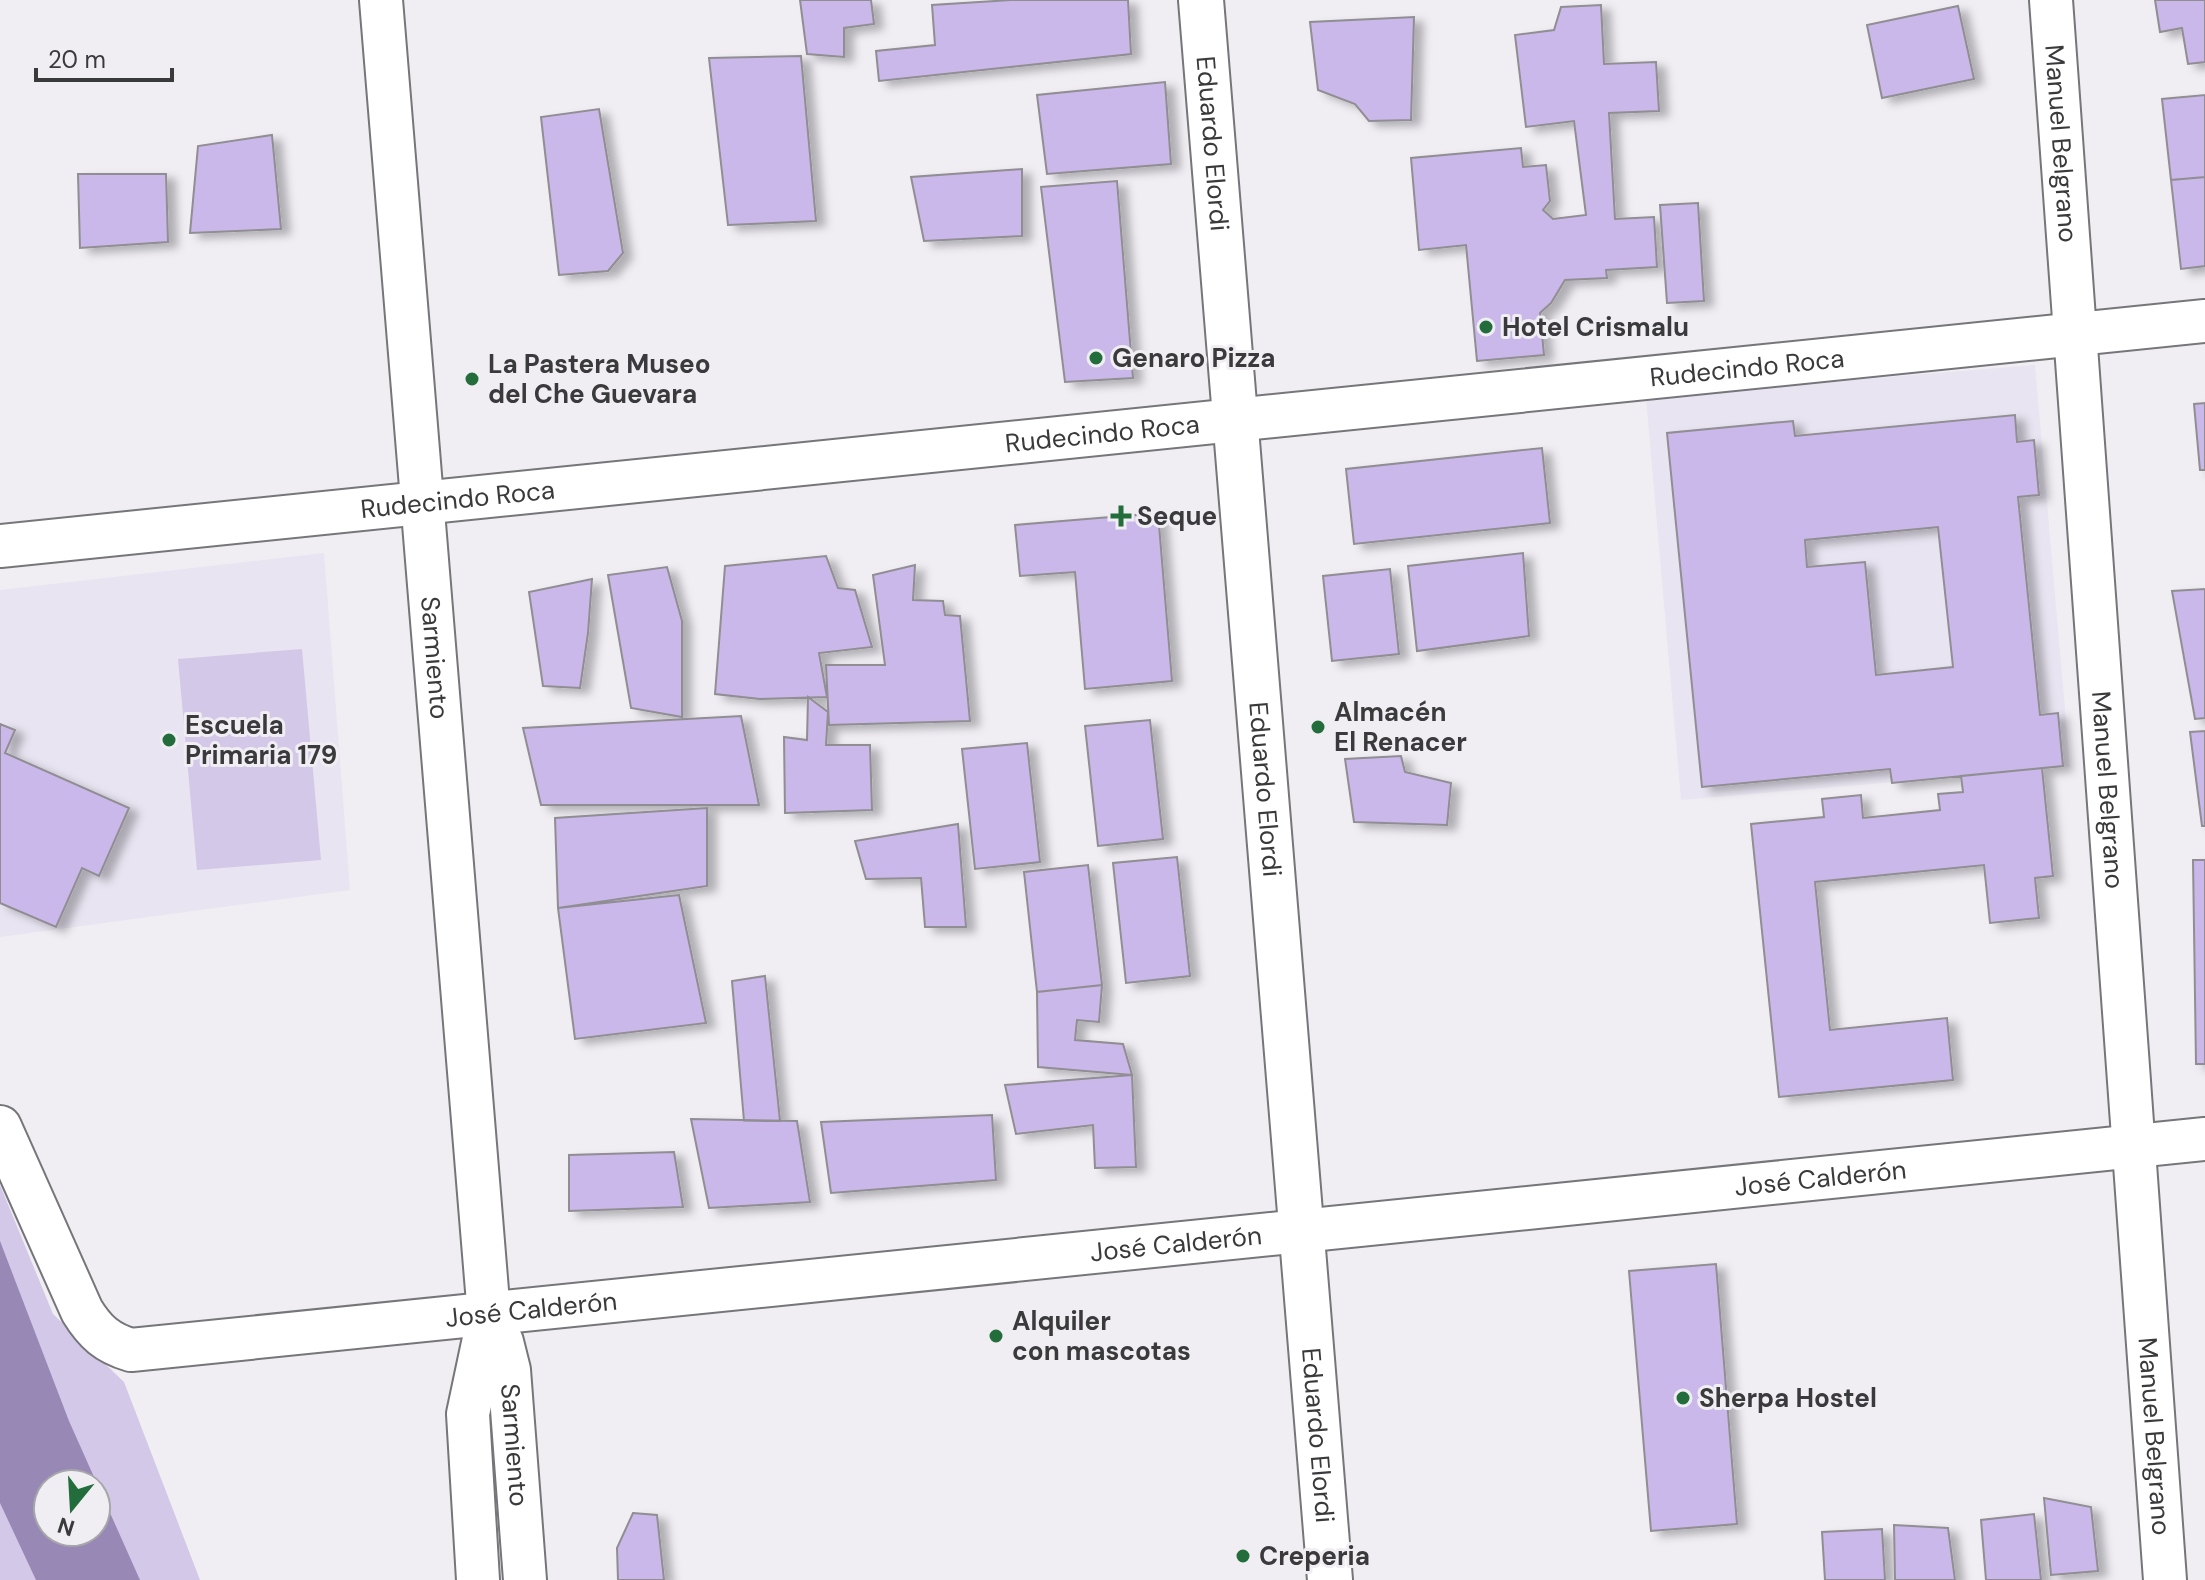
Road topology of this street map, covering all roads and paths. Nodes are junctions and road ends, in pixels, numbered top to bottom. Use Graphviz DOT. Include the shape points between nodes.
graph roads {
  1 [pos="381,0"];
  2 [pos="1201,0"];
  3 [pos="2051,0"];
  4 [pos="2205,321"];
  5 [pos="2075,333"];
  6 [pos="1235,420"];
  7 [pos="422,503"];
  8 [pos="0,546"];
  9 [pos="0,1127"];
  10 [pos="2205,1139"];
  11 [pos="2135,1146"];
  12 [pos="1302,1231"];
  13 [pos="489,1315"];
  14 [pos="478,1580"];
  15 [pos="525,1580"];
  16 [pos="1330,1580"];
  17 [pos="2165,1580"];
  1 -- 7 [label="street, Sarmiento"];
  2 -- 6 [label="main road, Eduardo Elordi"];
  3 -- 5 [label="street, Manuel Belgrano"];
  4 -- 5 [label="street, Rudecindo Roca"];
  5 -- 6 [label="street, Rudecindo Roca"];
  5 -- 11 [label="street, Manuel Belgrano"];
  6 -- 7 [label="street, Rudecindo Roca"];
  6 -- 12 [label="main road, Eduardo Elordi"];
  7 -- 8 [label="street, Rudecindo Roca"];
  7 -- 13 [label="street, Sarmiento"];
  9 -- 13 [label="street, José Calderón" via="88,1321 116,1345 146,1349"];
  10 -- 11 [label="street, José Calderón"];
  11 -- 12 [label="street, José Calderón"];
  11 -- 17 [label="street, Manuel Belgrano"];
  12 -- 13 [label="street, José Calderón"];
  12 -- 16 [label="main road, Eduardo Elordi"];
  13 -- 14 [label="street, Sarmiento" via="468,1414"];
  13 -- 15 [label="street, Sarmiento" via="509,1370"];
}
